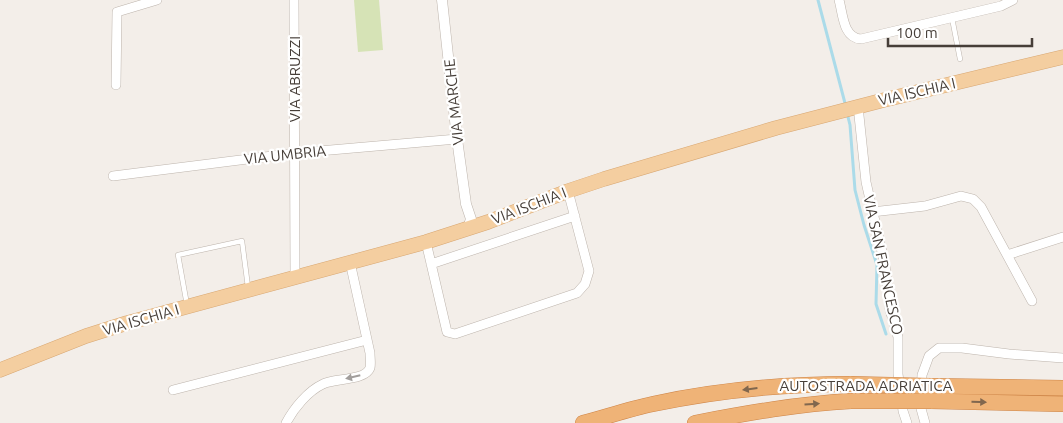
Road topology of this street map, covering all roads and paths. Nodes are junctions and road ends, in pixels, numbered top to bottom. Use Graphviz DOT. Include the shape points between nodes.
graph roads {
  1 [pos="157,0"];
  2 [pos="294,0"];
  3 [pos="442,0"];
  4 [pos="839,0"];
  5 [pos="1013,0"];
  6 [pos="952,18"];
  7 [pos="1063,58"];
  8 [pos="960,59"];
  9 [pos="116,85"];
  10 [pos="855,107"];
  11 [pos="458,139"];
  12 [pos="296,153"];
  13 [pos="114,176"];
  14 [pos="568,191"];
  15 [pos="872,212"];
  16 [pos="575,216"];
  17 [pos="468,228"];
  18 [pos="1063,237"];
  19 [pos="426,242"];
  20 [pos="1008,255"];
  21 [pos="350,262"];
  22 [pos="431,264"];
  23 [pos="295,277"];
  24 [pos="249,290"];
  25 [pos="1032,301"];
  26 [pos="187,306"];
  27 [pos="367,340"];
  28 [pos="1063,358"];
  29 [pos="0,370"];
  30 [pos="1063,388"];
  31 [pos="173,390"];
  32 [pos="1063,404"];
  33 [pos="286,423"];
  34 [pos="582,423"];
  35 [pos="695,423"];
  36 [pos="907,423"];
  37 [pos="925,423"];
  1 -- 9 [label="street" via="117,12"];
  2 -- 12 [label="street, VIA ABRUZZI"];
  3 -- 11 [label="street, VIA MARCHE"];
  4 -- 6 [label="street" via="848,33 857,39"];
  5 -- 6 [label="street"];
  6 -- 8 [label="lane"];
  7 -- 10 [label="main road, VIA ISCHIA I"];
  10 -- 14 [label="main road, VIA ISCHIA I"];
  10 -- 15 [label="street, VIA SAN FRANCESCO"];
  11 -- 12 [label="street, VIA UMBRIA"];
  11 -- 17 [label="street, VIA MARCHE" via="466,204 471,219"];
  12 -- 13 [label="street, VIA UMBRIA"];
  12 -- 23 [label="street, VIA ABRUZZI"];
  14 -- 16 [label="street"];
  14 -- 17 [label="main road, VIA ISCHIA I"];
  15 -- 20 [label="street" via="969,197 981,207"];
  15 -- 36 [label="street, VIA SAN FRANCESCO" via="885,265 890,310 898,333 898,374"];
  16 -- 22 [label="street"];
  16 -- 22 [label="street" via="589,271 585,284 577,293 455,334 447,332"];
  17 -- 19 [label="main road, VIA ISCHIA I"];
  18 -- 20 [label="street"];
  19 -- 21 [label="main road, VIA ISCHIA I"];
  19 -- 22 [label="street"];
  20 -- 25 [label="street"];
  21 -- 23 [label="main road, VIA ISCHIA I"];
  21 -- 27 [label="street"];
  23 -- 24 [label="main road, VIA ISCHIA I"];
  24 -- 26 [label="main road, VIA ISCHIA I"];
  24 -- 26 [label="lane" via="242,241 178,256"];
  26 -- 29 [label="main road, VIA ISCHIA I" via="86,336"];
  27 -- 31 [label="street"];
  27 -- 33 [label="street, one-way" via="370,367 367,373 324,383 303,400"];
  28 -- 37 [label="street" via="939,348 929,356 923,371 920,405"];
  30 -- 34 [label="highway, AUTOSTRADA ADRIATICA, one-way, bridge" via="809,384 707,394 652,404"];
  35 -- 32 [label="highway, AUTOSTRADA ADRIATICA, one-way, bridge" via="766,409 851,401"];
}
